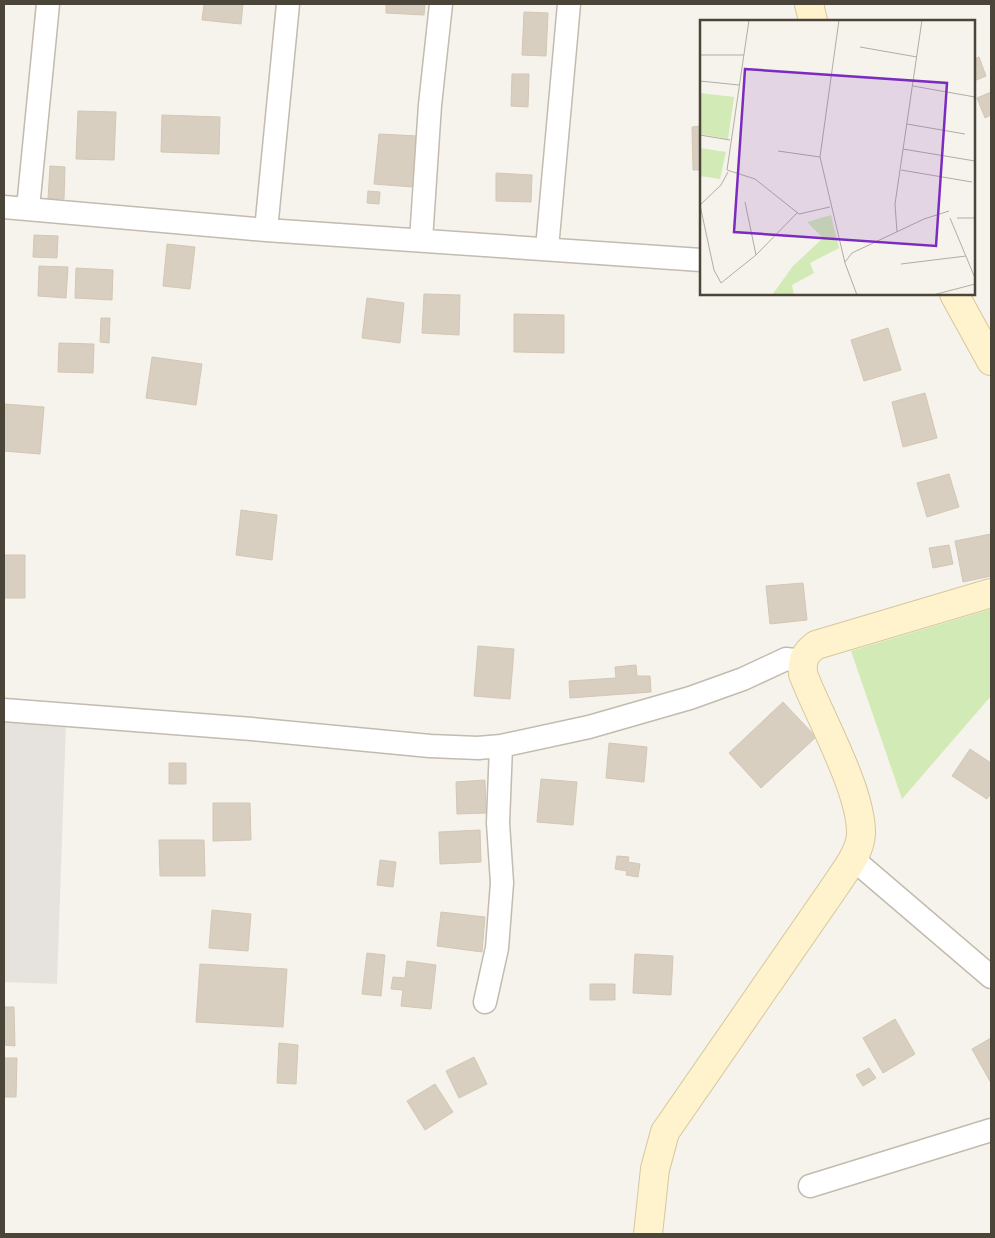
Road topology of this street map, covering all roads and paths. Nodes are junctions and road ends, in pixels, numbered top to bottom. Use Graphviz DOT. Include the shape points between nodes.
graph roads {
  1 [pos="48,4"];
  2 [pos="288,4"];
  3 [pos="441,4"];
  4 [pos="569,4"];
  5 [pos="809,4"];
  6 [pos="813,20"];
  7 [pos="4,207"];
  8 [pos="28,208"];
  9 [pos="266,230"];
  10 [pos="421,240"];
  11 [pos="547,248"];
  12 [pos="700,260"];
  13 [pos="955,295"];
  14 [pos="991,360"];
  15 [pos="991,593"];
  16 [pos="802,661"];
  17 [pos="4,710"];
  18 [pos="501,746"];
  19 [pos="853,859"];
  20 [pos="991,977"];
  21 [pos="485,1002"];
  22 [pos="991,1130"];
  23 [pos="810,1186"];
  24 [pos="648,1234"];
  1 -- 8 [label="street"];
  2 -- 9 [label="street"];
  3 -- 10 [label="street"];
  4 -- 11 [label="street"];
  5 -- 6 [label="street"];
  7 -- 8 [label="street"];
  8 -- 9 [label="street"];
  9 -- 10 [label="street"];
  10 -- 11 [label="street"];
  11 -- 12 [label="street"];
  13 -- 14 [label="street"];
  15 -- 16 [label="street" via="816,645"];
  16 -- 18 [label="street" via="786,659 743,679 589,728"];
  16 -- 19 [label="street" via="803,674 858,809 861,834"];
  17 -- 18 [label="street" via="430,746"];
  18 -- 21 [label="street" via="498,823 502,883 497,948"];
  19 -- 20 [label="street"];
  19 -- 24 [label="street" via="665,1132 655,1169"];
  22 -- 23 [label="street"];
}
